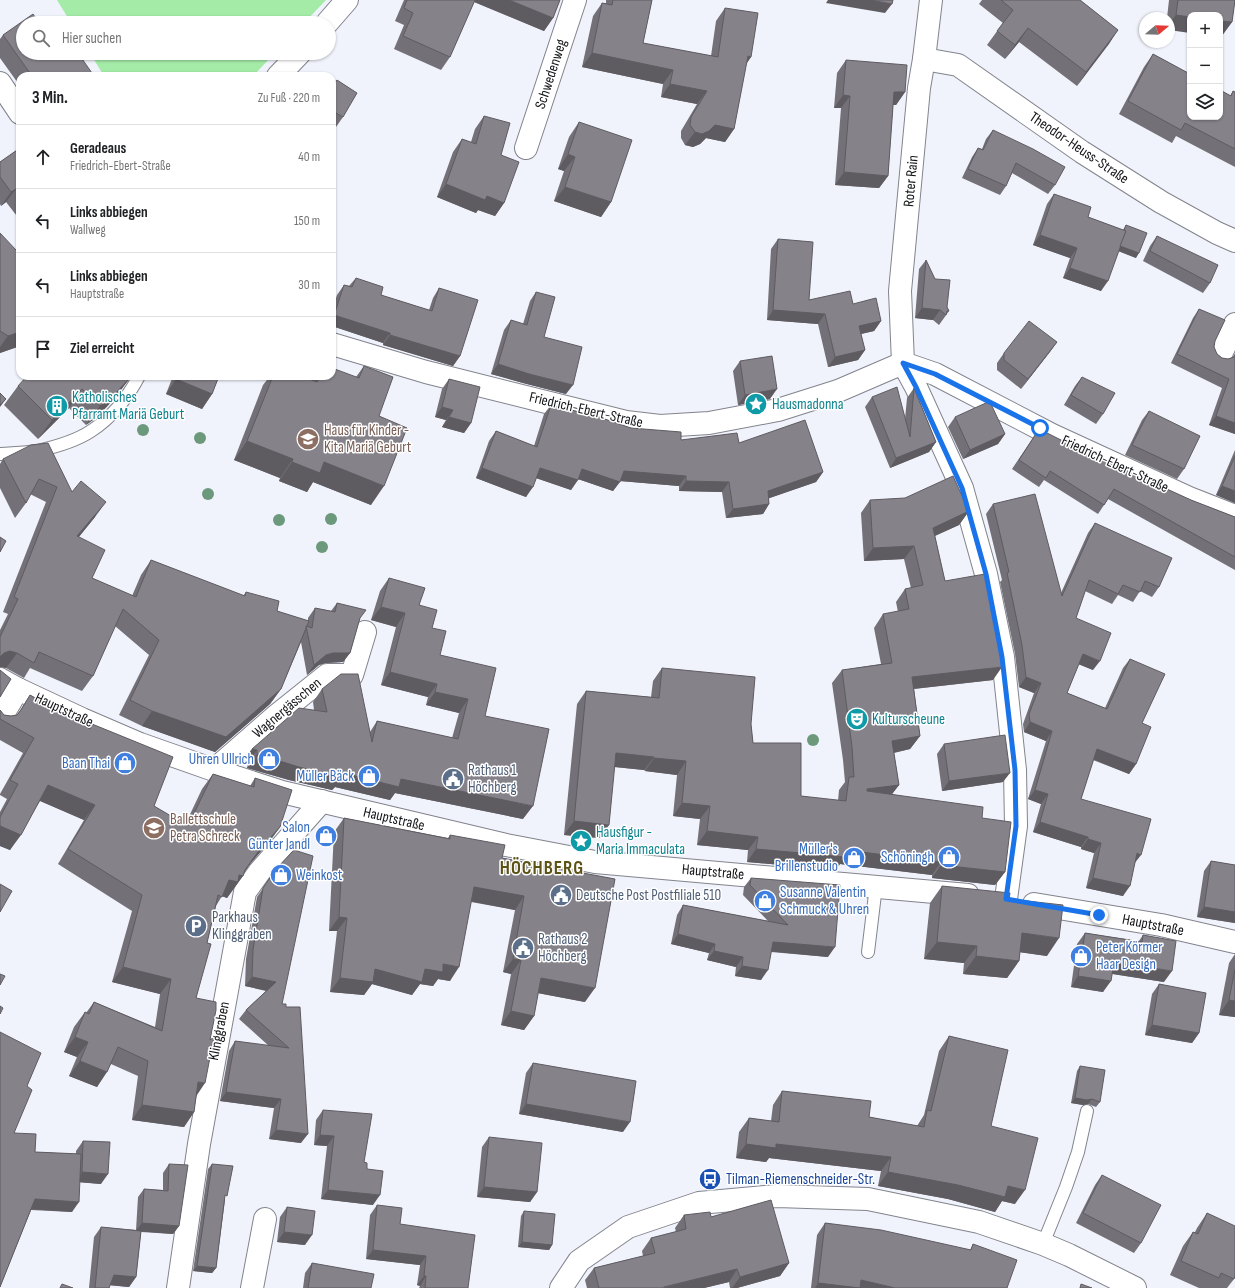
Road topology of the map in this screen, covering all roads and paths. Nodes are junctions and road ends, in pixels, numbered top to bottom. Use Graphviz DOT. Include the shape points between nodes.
graph roads {
  1 [pos="347,0"];
  2 [pos="575,0"];
  3 [pos="931,0"];
  4 [pos="333,16"];
  5 [pos="924,59"];
  6 [pos="293,60"];
  7 [pos="282,72"];
  8 [pos="0,83"];
  9 [pos="16,106"];
  10 [pos="526,148"];
  11 [pos="1235,241"];
  12 [pos="1235,324"];
  13 [pos="336,345"];
  14 [pos="1220,356"];
  15 [pos="903,363"];
  16 [pos="137,380"];
  17 [pos="0,454"];
  18 [pos="1235,516"];
  19 [pos="365,632"];
  20 [pos="9,684"];
  21 [pos="0,719"];
  22 [pos="214,770"];
  23 [pos="322,802"];
  24 [pos="876,886"];
  25 [pos="1006,899"];
  26 [pos="1235,942"];
  27 [pos="868,952"];
  28 [pos="1087,1111"];
  29 [pos="265,1219"];
  30 [pos="1043,1244"];
  31 [pos="178,1288"];
  32 [pos="252,1288"];
  33 [pos="561,1288"];
  34 [pos="1135,1288"];
  1 -- 4 [label="street"];
  2 -- 10 [label="street, Schwedenweg"];
  3 -- 5 [label="street, Roter Rain"];
  5 -- 11 [label="street, Theodor-Heuss-Straße" via="958,65 1082,152 1161,202 1217,234"];
  5 -- 15 [label="street, Roter Rain" via="900,291"];
  6 -- 7 [label="street"];
  8 -- 9 [label="street"];
  12 -- 14 [label="street"];
  13 -- 15 [label="street, Friedrich-Ebert-Straße" via="426,372 626,422 660,426 709,423 778,410 838,391"];
  15 -- 18 [label="street, Friedrich-Ebert-Straße" via="935,374 1052,435 1189,498"];
  15 -- 25 [label="street" via="962,488 986,574 1002,657 1015,770 1016,826"];
  16 -- 17 [label="lane" via="112,413 91,431 66,443 37,451"];
  19 -- 22 [label="street, Wagnergässchen" via="352,675 327,675"];
  20 -- 21 [label="street"];
  20 -- 22 [label="street, Hauptstraße" via="96,725"];
  22 -- 23 [label="street, Hauptstraße"];
  23 -- 24 [label="street, Hauptstraße" via="506,845 595,862"];
  23 -- 31 [label="street, Klinggraben" via="260,871 245,892 198,1144"];
  24 -- 25 [label="street, Hauptstraße"];
  24 -- 27 [label="lane"];
  25 -- 26 [label="street, Hauptstraße" via="1161,925"];
  28 -- 30 [label="lane" via="1078,1152"];
  29 -- 32 [label="street"];
  30 -- 33 [label="street" via="979,1222 868,1199 777,1196 707,1202 628,1227 579,1260"];
  30 -- 34 [label="street"];
}
